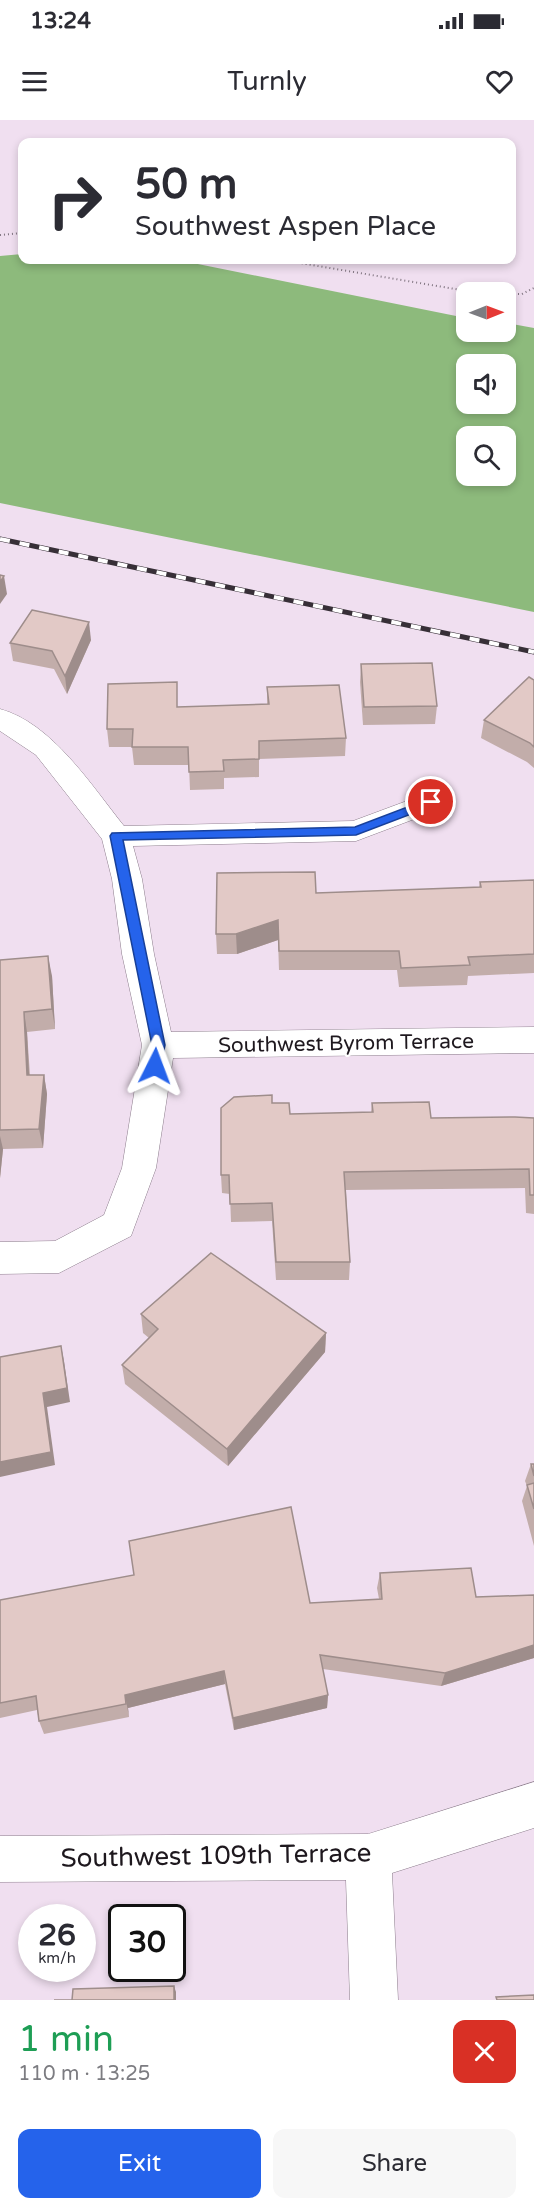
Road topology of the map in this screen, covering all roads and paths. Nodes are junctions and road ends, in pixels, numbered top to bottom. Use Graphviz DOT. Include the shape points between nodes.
graph roads {
  1 [pos="18,233"];
  2 [pos="0,234"];
  3 [pos="306,264"];
  4 [pos="534,288"];
  5 [pos="456,289"];
  6 [pos="516,294"];
  7 [pos="0,718"];
  8 [pos="431,802"];
  9 [pos="116,836"];
  10 [pos="534,1040"];
  11 [pos="158,1045"];
  12 [pos="0,1258"];
  13 [pos="534,1805"];
  14 [pos="368,1857"];
  15 [pos="0,1859"];
  16 [pos="374,2000"];
  1 -- 2 [label="path"];
  3 -- 5 [label="path"];
  4 -- 6 [label="path"];
  7 -- 9 [label="street" via="46,748"];
  8 -- 9 [label="street" via="356,831"];
  9 -- 11 [label="street"];
  10 -- 11 [label="street, Southwest Byrom Terrace"];
  11 -- 12 [label="street" via="139,1168 118,1225 59,1257"];
  13 -- 14 [label="street, Southwest 109th Terrace"];
  14 -- 15 [label="street, Southwest 109th Terrace"];
  14 -- 16 [label="street"];
}
